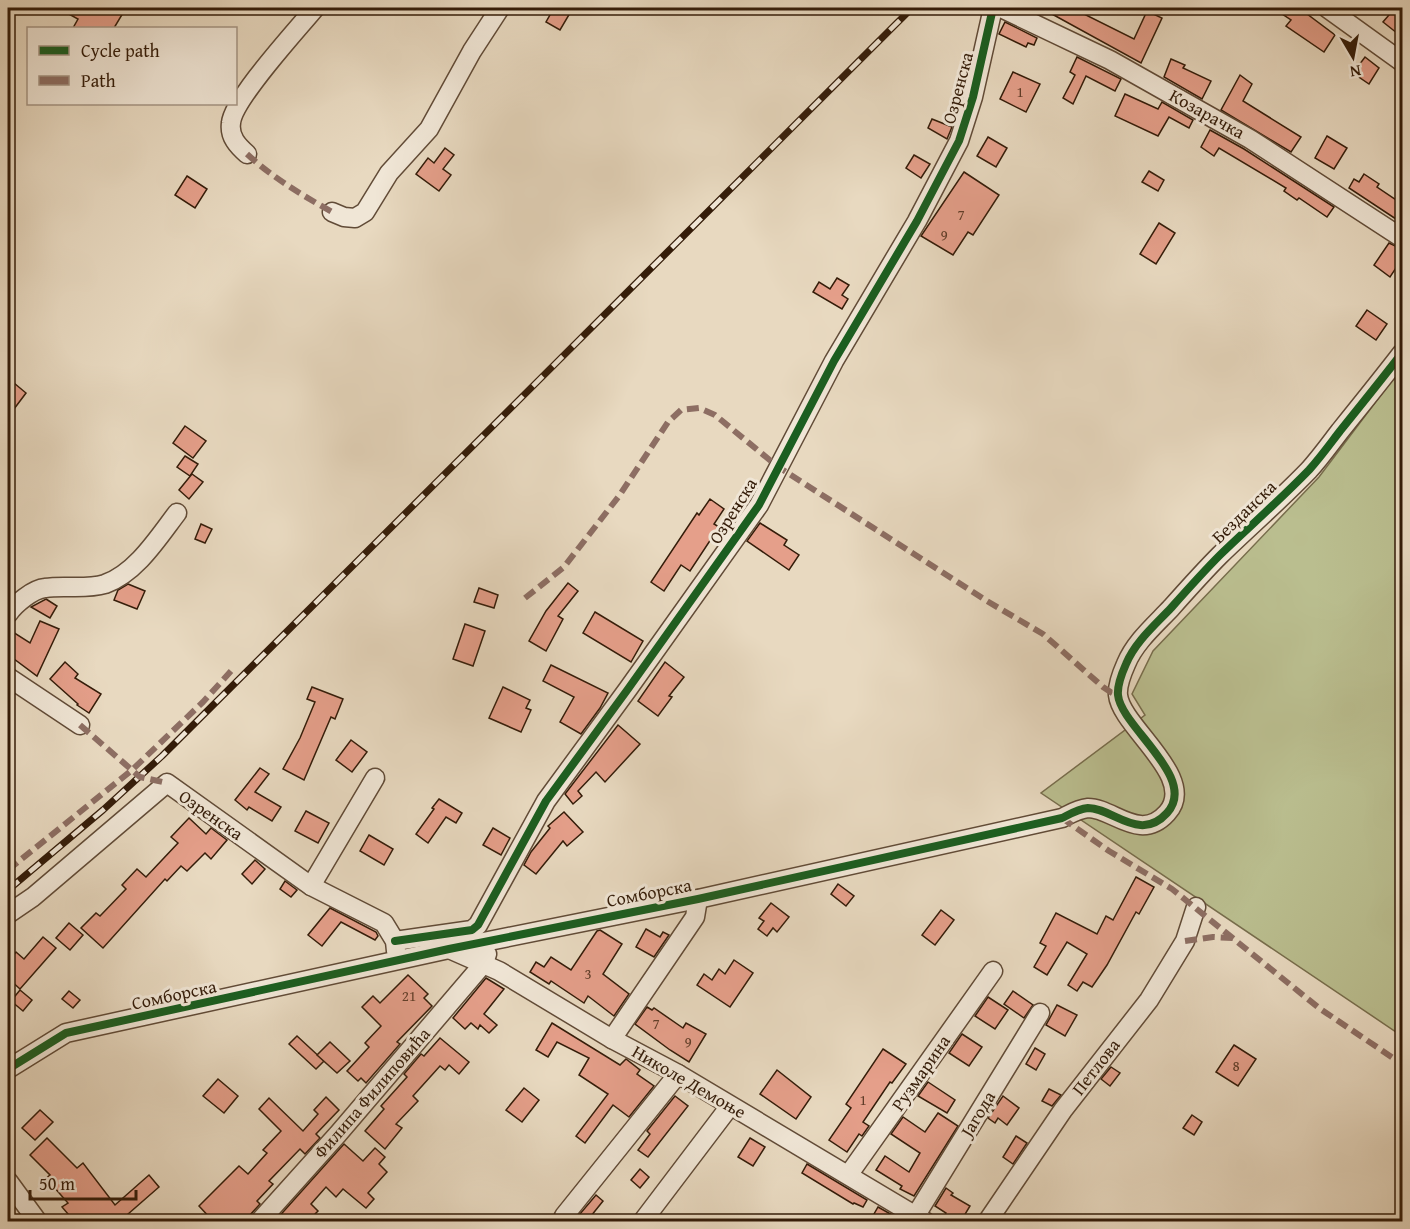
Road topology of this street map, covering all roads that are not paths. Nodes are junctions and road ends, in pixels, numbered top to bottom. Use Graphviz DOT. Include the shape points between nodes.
graph roads {
  1 [pos="315,8"];
  2 [pos="500,8"];
  3 [pos="993,8"];
  4 [pos="1001,8"];
  5 [pos="1327,8"];
  6 [pos="1402,62"];
  7 [pos="247,154"];
  8 [pos="333,212"];
  9 [pos="1402,238"];
  10 [pos="1402,353"];
  11 [pos="177,513"];
  12 [pos="8,614"];
  13 [pos="8,677"];
  14 [pos="1118,697"];
  15 [pos="80,725"];
  16 [pos="375,778"];
  17 [pos="311,886"];
  18 [pos="698,899"];
  19 [pos="1196,907"];
  20 [pos="8,914"];
  21 [pos="492,940"];
  22 [pos="394,941"];
  23 [pos="449,949"];
  24 [pos="397,961"];
  25 [pos="484,963"];
  26 [pos="993,971"];
  27 [pos="1040,1012"];
  28 [pos="612,1039"];
  29 [pos="8,1068"];
  30 [pos="678,1074"];
  31 [pos="730,1106"];
  32 [pos="849,1174"];
  33 [pos="8,1181"];
  34 [pos="564,1215"];
  35 [pos="921,1218"];
  36 [pos="38,1221"];
  37 [pos="259,1221"];
  38 [pos="642,1221"];
  39 [pos="987,1221"];
  1 -- 7 [label="street" via="233,112 232,136"];
  2 -- 8 [label="street" via="429,129 389,173 365,212 355,218"];
  3 -- 22 [label="street, Озренска" via="973,98 958,141 917,221 834,361 759,505 546,801 478,925 472,930"];
  4 -- 9 [label="street, Козарачка" via="1110,60 1250,139"];
  5 -- 6 [label="street"];
  10 -- 14 [label="street, Безданска" via="1310,469 1218,557 1137,645 1126,663"];
  11 -- 12 [label="street" via="138,563 106,584 75,589 43,588 16,603"];
  13 -- 15 [label="street"];
  14 -- 18 [label="street, Сомборска" via="1175,788 1169,812 1155,821 1131,824 1101,811 1080,809 1062,818"];
  16 -- 17 [label="street"];
  17 -- 20 [label="street, Озренска" via="167,783"];
  17 -- 22 [label="street, Озренска" via="384,923"];
  18 -- 21 [label="street, Сомборска"];
  18 -- 28 [label="street" via="695,917"];
  19 -- 39 [label="street, Петлова" via="1185,941 1149,1000 1063,1110"];
  21 -- 23 [label="street, Сомборска"];
  21 -- 25 [label="street"];
  22 -- 24 [label="street"];
  23 -- 24 [label="street, Сомборска"];
  23 -- 25 [label="street, Николе Демоње"];
  24 -- 29 [label="street, Сомборска" via="66,1033"];
  25 -- 28 [label="street, Николе Демоње"];
  25 -- 37 [label="street, Филипа Филиповића"];
  26 -- 32 [label="street, Рузмарина"];
  27 -- 35 [label="street, Јагода"];
  28 -- 30 [label="street, Николе Демоње"];
  30 -- 31 [label="street, Николе Демоње"];
  30 -- 34 [label="street"];
  31 -- 32 [label="street, Николе Демоње"];
  31 -- 38 [label="street"];
  32 -- 35 [label="street, Николе Демоње"];
  33 -- 36 [label="street"];
}
